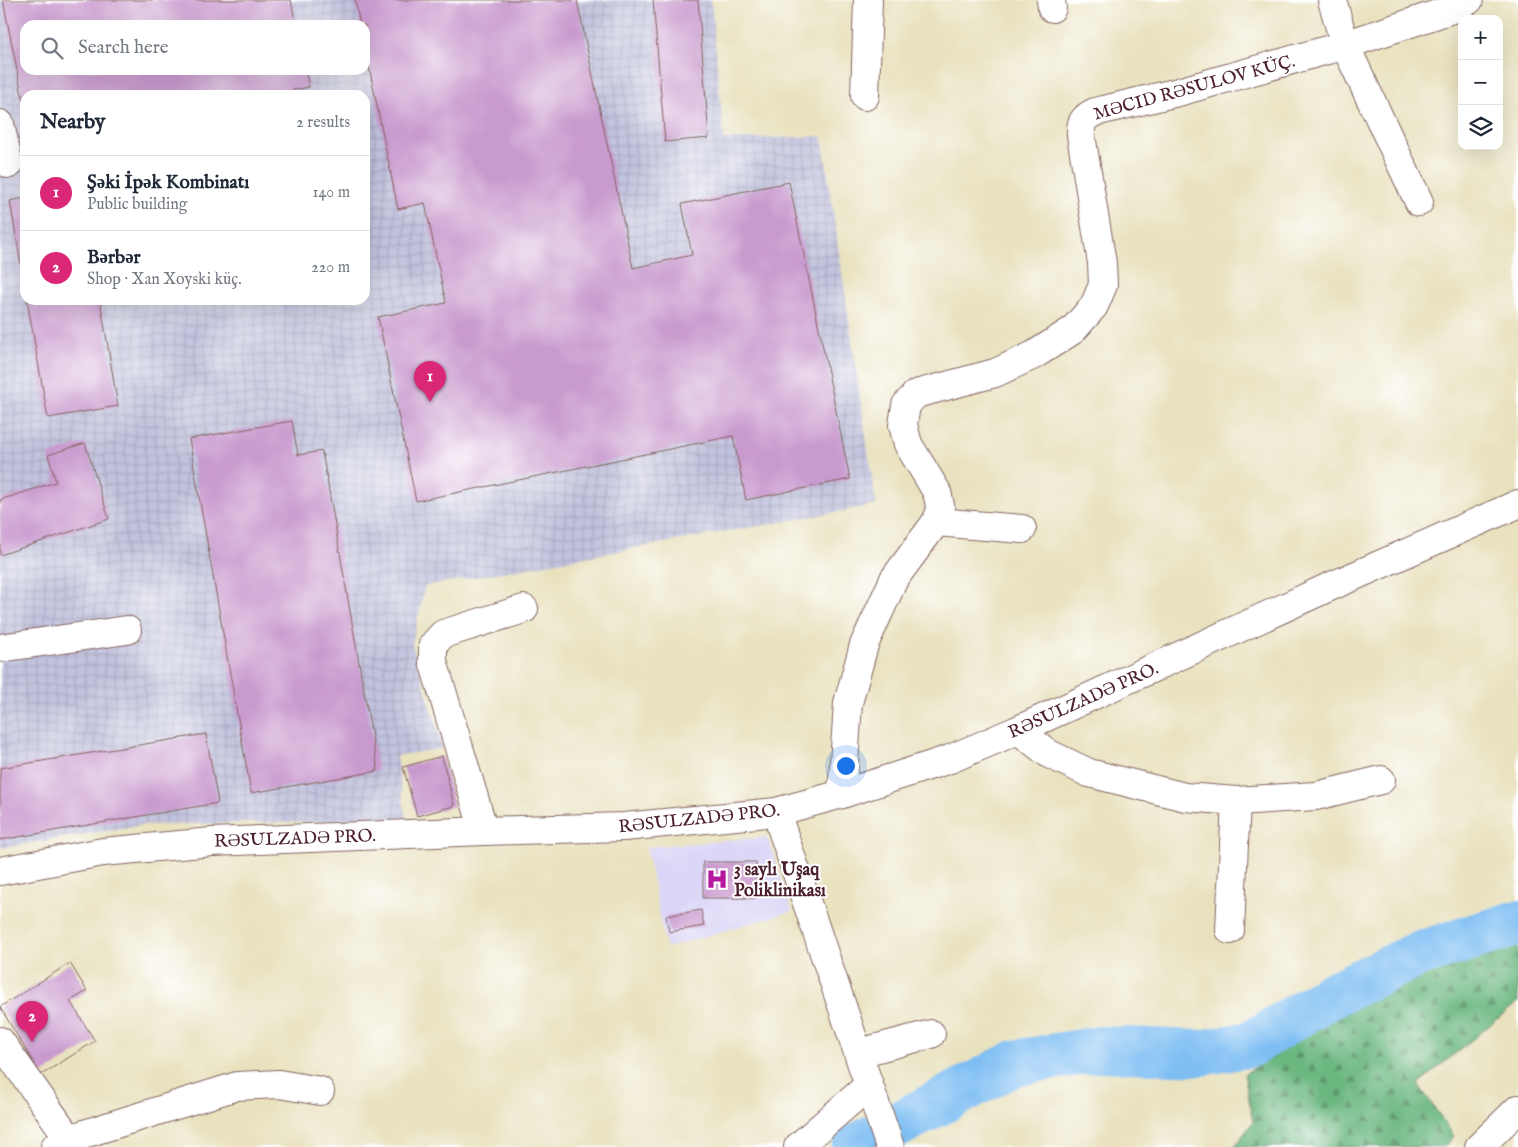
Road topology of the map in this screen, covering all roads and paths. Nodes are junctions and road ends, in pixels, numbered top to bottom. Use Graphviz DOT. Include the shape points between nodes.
graph roads {
  1 [pos="868,0"];
  2 [pos="1332,0"];
  3 [pos="1469,0"];
  4 [pos="1345,45"];
  5 [pos="865,96"];
  6 [pos="0,124"];
  7 [pos="11,164"];
  8 [pos="1419,202"];
  9 [pos="1518,504"];
  10 [pos="936,522"];
  11 [pos="1022,529"];
  12 [pos="524,609"];
  13 [pos="128,630"];
  14 [pos="0,648"];
  15 [pos="1018,730"];
  16 [pos="1381,780"];
  17 [pos="842,794"];
  18 [pos="1236,801"];
  19 [pos="776,812"];
  20 [pos="484,830"];
  21 [pos="0,871"];
  22 [pos="1230,930"];
  23 [pos="931,1034"];
  24 [pos="0,1041"];
  25 [pos="859,1053"];
  26 [pos="869,1085"];
  27 [pos="320,1091"];
  28 [pos="1518,1109"];
  29 [pos="66,1144"];
  30 [pos="889,1144"];
  31 [pos="798,1147"];
  32 [pos="1480,1147"];
  1 -- 5 [label="street"];
  2 -- 4 [label="street"];
  3 -- 4 [label="street, MƏCID RƏSULOV KÜÇ." via="1455,8"];
  4 -- 8 [label="street"];
  4 -- 10 [label="street, MƏCID RƏSULOV KÜÇ." via="1085,117 1080,126 1081,135 1104,286 1094,306 1073,330 1034,355 995,373 916,394 906,405 903,425 908,444 937,492 941,510"];
  6 -- 7 [label="street"];
  9 -- 15 [label="street, RƏSULZADƏ PRO." via="1326,588"];
  10 -- 11 [label="street"];
  10 -- 17 [label="street" via="894,579 864,645 848,703"];
  12 -- 20 [label="street" via="443,634 433,645 433,661"];
  13 -- 14 [label="street"];
  15 -- 17 [label="street, RƏSULZADƏ PRO." via="950,759"];
  15 -- 18 [label="street" via="1049,754 1089,773 1185,797"];
  16 -- 18 [label="street" via="1316,796"];
  17 -- 19 [label="street, RƏSULZADƏ PRO."];
  18 -- 22 [label="street"];
  19 -- 20 [label="street, RƏSULZADƏ PRO." via="624,827"];
  19 -- 25 [label="street"];
  20 -- 21 [label="street, RƏSULZADƏ PRO." via="173,845 103,852"];
  23 -- 25 [label="street"];
  24 -- 29 [label="street"];
  25 -- 26 [label="street"];
  26 -- 30 [label="street"];
  26 -- 31 [label="street"];
  27 -- 29 [label="street" via="279,1084 237,1086"];
  28 -- 32 [label="street"];
}
